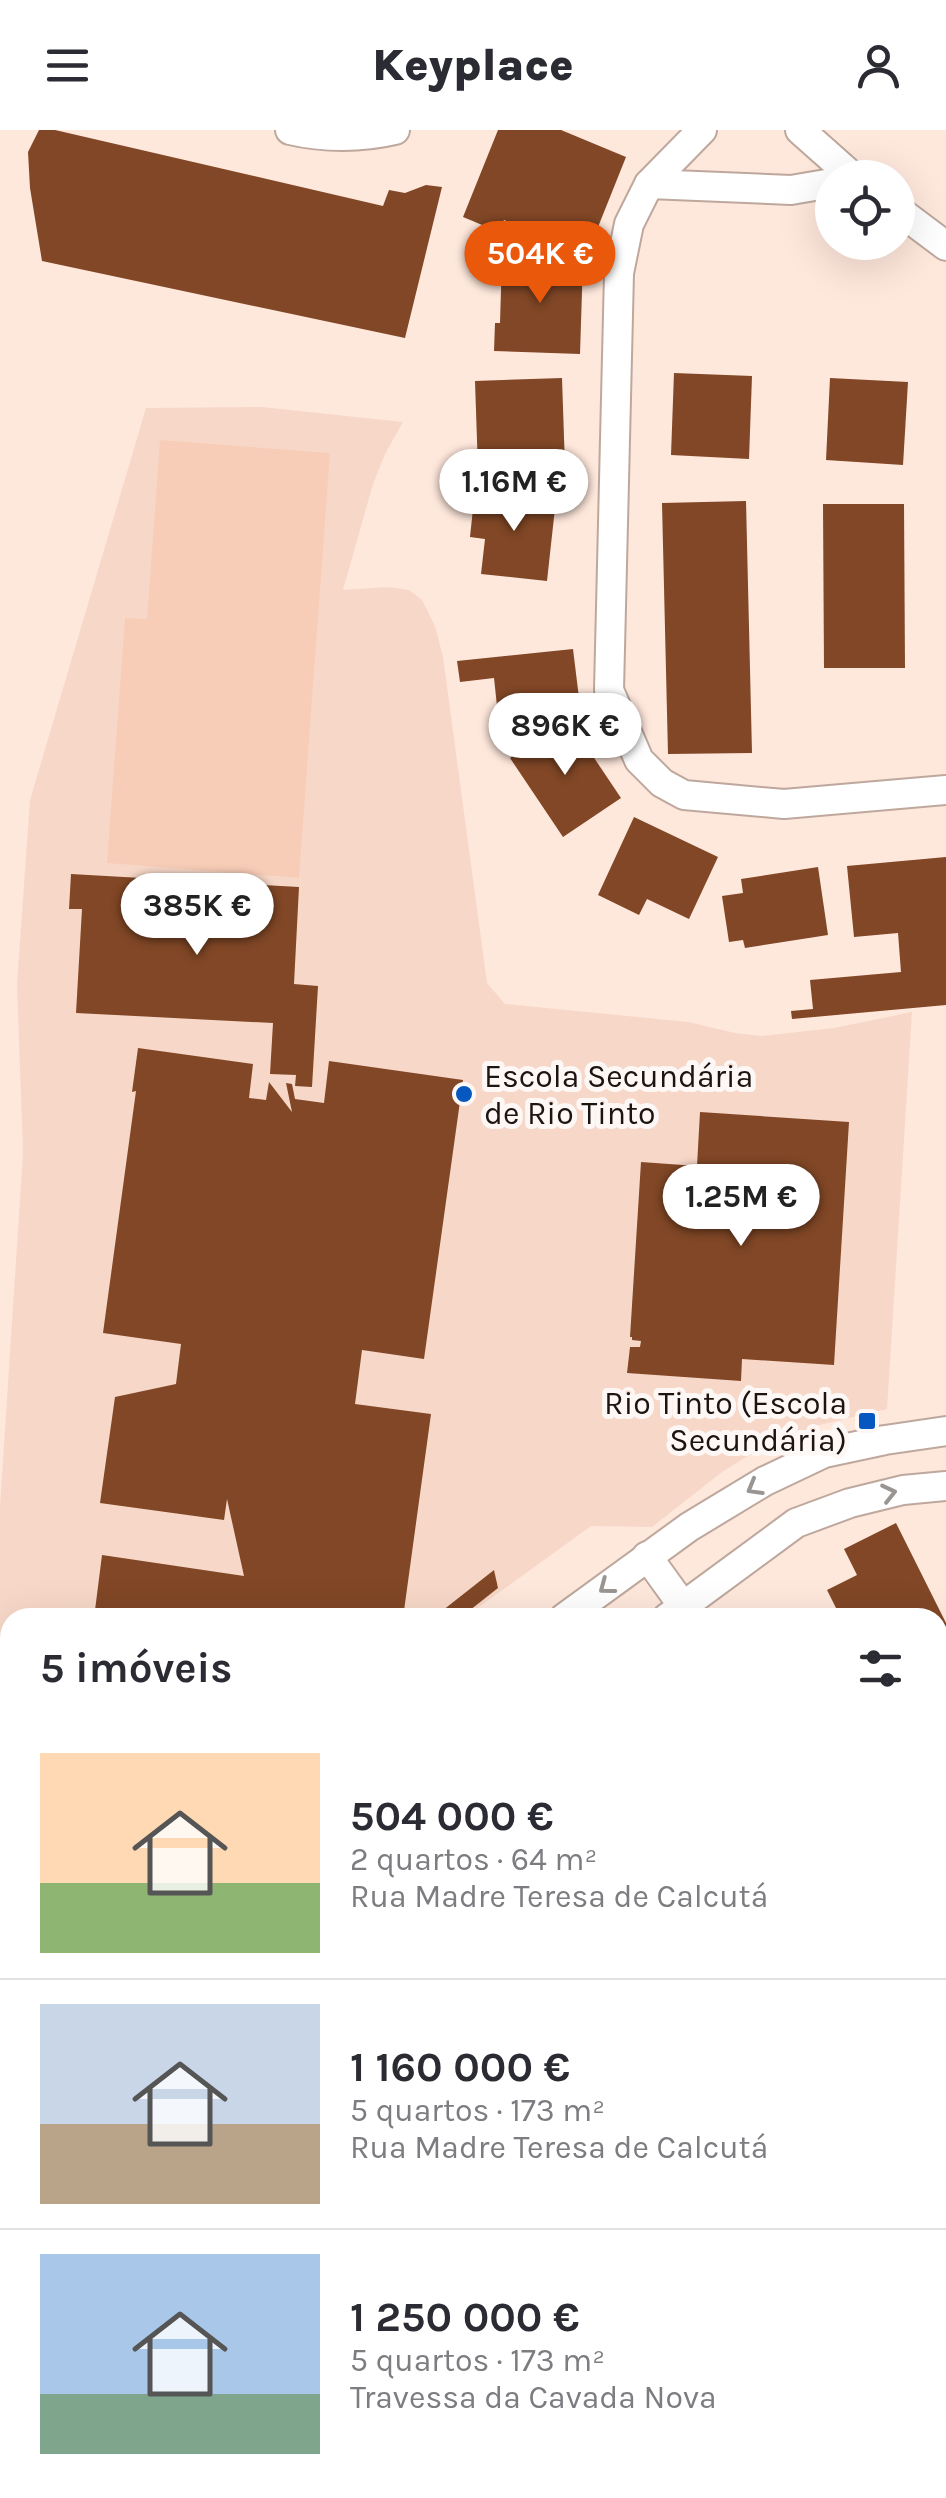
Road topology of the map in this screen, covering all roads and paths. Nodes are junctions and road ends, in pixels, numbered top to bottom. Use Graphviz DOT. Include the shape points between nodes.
graph roads {
  1 [pos="290,130"];
  2 [pos="396,130"];
  3 [pos="702,130"];
  4 [pos="800,130"];
  5 [pos="834,160"];
  6 [pos="649,184"];
  7 [pos="815,185"];
  8 [pos="915,223"];
  9 [pos="946,246"];
  10 [pos="946,790"];
  11 [pos="946,1431"];
  12 [pos="946,1486"];
  13 [pos="647,1556"];
  14 [pos="577,1608"];
  15 [pos="673,1608"];
  16 [pos="680,1608"];
  1 -- 2 [label="street" via="350,136"];
  3 -- 6 [label="street"];
  4 -- 5 [label="street"];
  6 -- 7 [label="street"];
  6 -- 10 [label="street" via="629,224 618,272 610,690 639,760 684,795 784,804"];
  8 -- 9 [label="street"];
  11 -- 13 [label="street, one-way" via="824,1452 688,1526"];
  16 -- 12 [label="street, one-way" via="796,1524 885,1494"];
  13 -- 14 [label="street, one-way"];
  13 -- 15 [label="street"];
}
